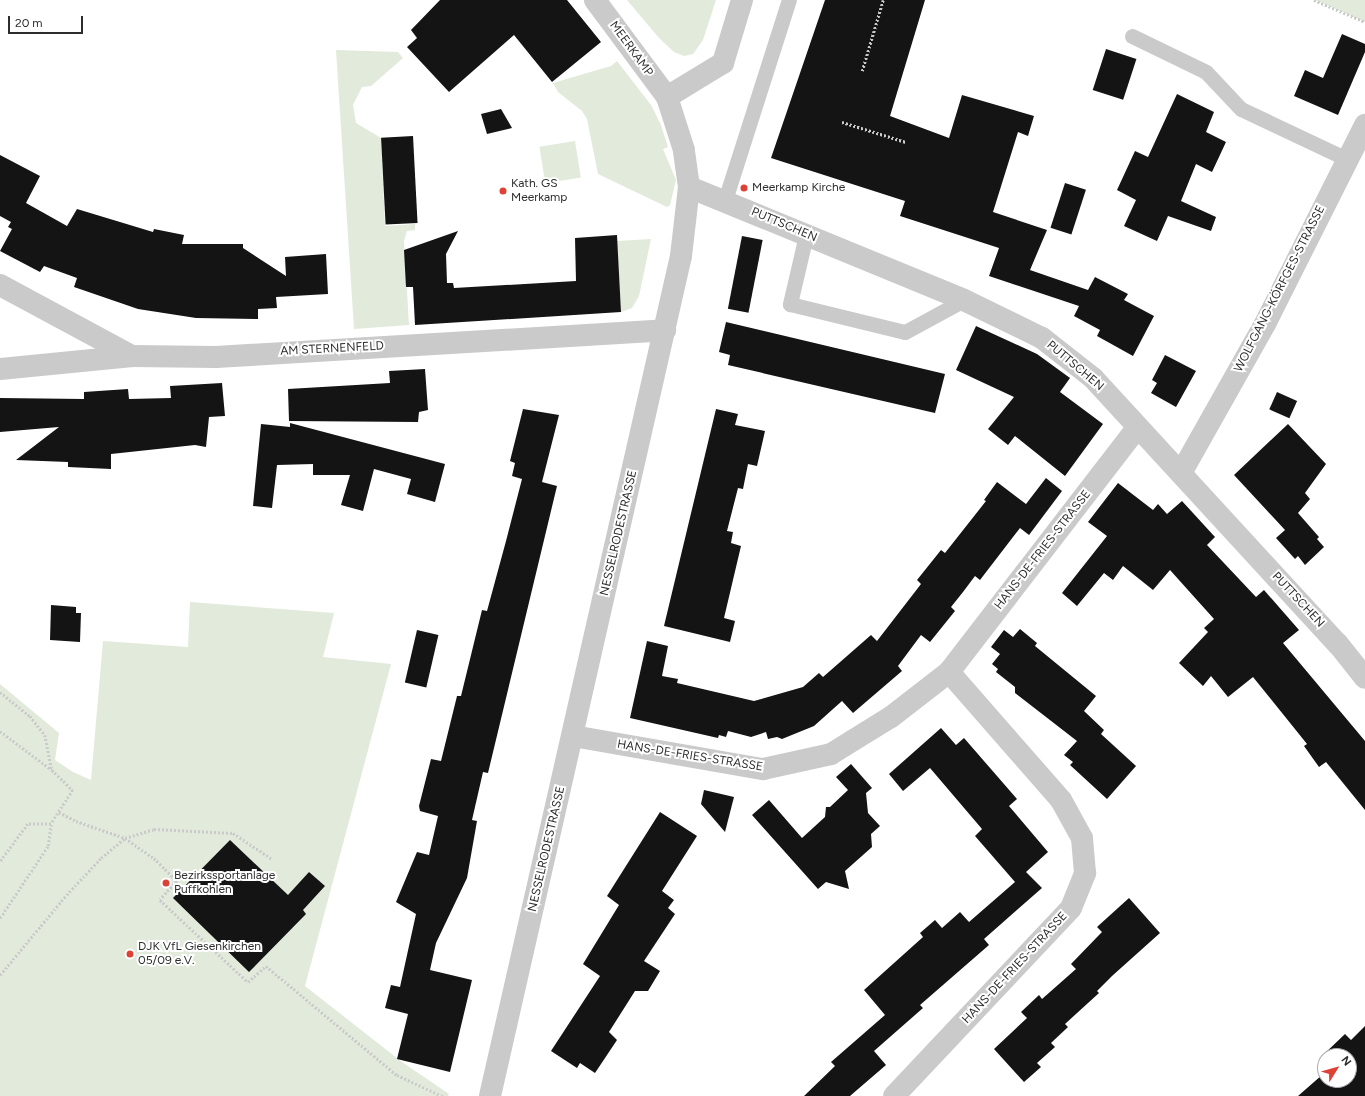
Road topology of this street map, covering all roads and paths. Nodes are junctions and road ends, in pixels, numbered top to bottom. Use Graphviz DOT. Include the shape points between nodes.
graph roads {
  1 [pos="595,0"];
  2 [pos="742,0"];
  3 [pos="789,0"];
  4 [pos="883,0"];
  5 [pos="1314,0"];
  6 [pos="1365,22"];
  7 [pos="1132,36"];
  8 [pos="862,71"];
  9 [pos="667,97"];
  10 [pos="842,122"];
  11 [pos="1365,125"];
  12 [pos="906,142"];
  13 [pos="1347,159"];
  14 [pos="689,187"];
  15 [pos="725,200"];
  16 [pos="806,235"];
  17 [pos="0,285"];
  18 [pos="964,300"];
  19 [pos="665,330"];
  20 [pos="132,356"];
  21 [pos="0,368"];
  22 [pos="1138,427"];
  23 [pos="1181,473"];
  24 [pos="949,672"];
  25 [pos="1365,678"];
  26 [pos="0,692"];
  27 [pos="0,731"];
  28 [pos="573,736"];
  29 [pos="52,770"];
  30 [pos="59,812"];
  31 [pos="51,824"];
  32 [pos="124,838"];
  33 [pos="272,859"];
  34 [pos="0,862"];
  35 [pos="0,918"];
  36 [pos="0,975"];
  37 [pos="442,1096"];
  38 [pos="490,1096"];
  39 [pos="894,1096"];
  1 -- 9 [label="street, MEERKAMP"];
  2 -- 9 [label="street" via="723,63"];
  3 -- 15 [label="lane"];
  4 -- 8 [label="path"];
  5 -- 6 [label="path"];
  7 -- 13 [label="lane" via="1206,72 1241,109"];
  9 -- 14 [label="street, NESSELRODESTRASSE" via="684,150"];
  10 -- 12 [label="path"];
  11 -- 13 [label="street, WOLFGANG-KÖRFGES-STRASSE"];
  13 -- 23 [label="street, WOLFGANG-KÖRFGES-STRASSE" via="1265,324"];
  14 -- 15 [label="street, PUTTSCHEN"];
  14 -- 19 [label="street, NESSELRODESTRASSE" via="681,256"];
  15 -- 16 [label="street, PUTTSCHEN"];
  16 -- 18 [label="street, PUTTSCHEN"];
  16 -- 18 [label="lane" via="790,304 905,332"];
  17 -- 20 [label="street"];
  18 -- 22 [label="street, PUTTSCHEN" via="1042,338 1093,378"];
  19 -- 20 [label="street, AM STERNENFELD" via="216,357"];
  19 -- 28 [label="street, NESSELRODESTRASSE"];
  20 -- 21 [label="street, AM STERNENFELD"];
  22 -- 23 [label="street, PUTTSCHEN"];
  22 -- 24 [label="street, HANS-DE-FRIES-STRASSE"];
  23 -- 25 [label="street, PUTTSCHEN" via="1338,644"];
  24 -- 28 [label="street, HANS-DE-FRIES-STRASSE" via="891,717 831,754 763,769"];
  24 -- 39 [label="street, HANS-DE-FRIES-STRASSE" via="1061,800 1082,838 1085,873 1071,908"];
  26 -- 29 [label="path" via="30,716 45,735"];
  27 -- 29 [label="path"];
  28 -- 38 [label="street, NESSELRODESTRASSE"];
  29 -- 30 [label="path" via="73,790"];
  30 -- 31 [label="path"];
  30 -- 32 [label="path" via="76,821"];
  31 -- 34 [label="path" via="28,824"];
  31 -- 35 [label="path" via="48,846"];
  32 -- 33 [label="path" via="154,829 233,833"];
  32 -- 36 [label="path" via="69,892"];
  32 -- 37 [label="path" via="154,858 177,881 160,900 248,982 266,966 397,1075"];
}
